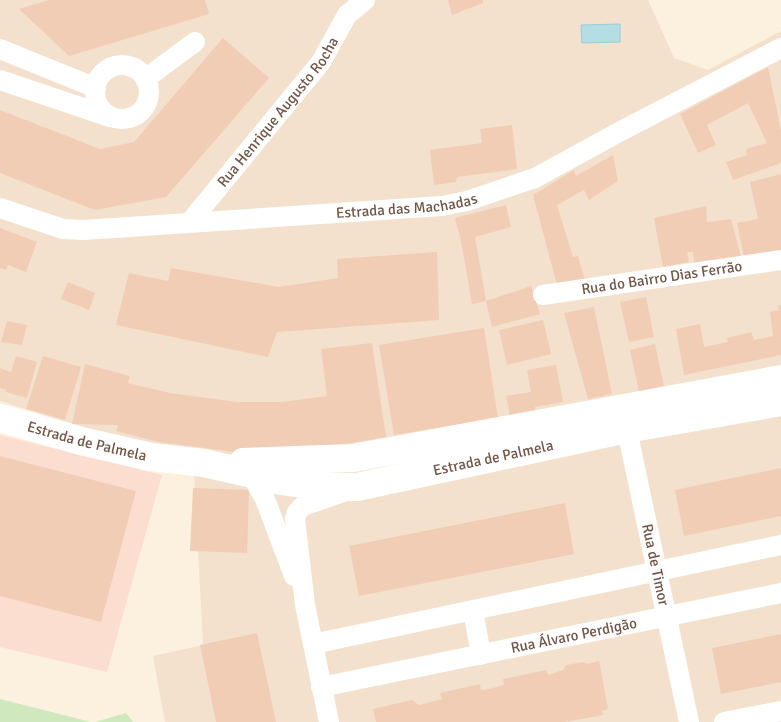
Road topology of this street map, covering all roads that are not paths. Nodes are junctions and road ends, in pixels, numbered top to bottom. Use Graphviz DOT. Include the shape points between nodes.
graph roads {
  1 [pos="365,0"];
  2 [pos="195,42"];
  3 [pos="781,48"];
  4 [pos="0,49"];
  5 [pos="145,79"];
  6 [pos="0,80"];
  7 [pos="96,88"];
  8 [pos="111,117"];
  9 [pos="0,208"];
  10 [pos="190,222"];
  11 [pos="781,260"];
  12 [pos="543,295"];
  13 [pos="781,380"];
  14 [pos="781,402"];
  15 [pos="0,418"];
  16 [pos="625,419"];
  17 [pos="204,463"];
  18 [pos="251,474"];
  19 [pos="358,487"];
  20 [pos="781,545"];
  21 [pos="657,572"];
  22 [pos="781,593"];
  23 [pos="305,605"];
  24 [pos="472,610"];
  25 [pos="666,617"];
  26 [pos="313,644"];
  27 [pos="481,655"];
  28 [pos="322,687"];
  29 [pos="781,711"];
  30 [pos="329,722"];
  31 [pos="689,722"];
  32 [pos="724,722"];
  1 -- 10 [label="street, Rua Henrique Augusto Rocha" via="347,15 321,62"];
  2 -- 5 [label="street"];
  3 -- 10 [label="street, Estrada das Machadas" via="535,178 467,201 442,206"];
  4 -- 7 [label="street"];
  5 -- 7 [label="street" via="131,67 122,65 105,72"];
  5 -- 8 [label="street" via="148,95 142,110 127,119"];
  6 -- 8 [label="street"];
  7 -- 8 [label="street" via="98,106"];
  9 -- 10 [label="street, Estrada das Machadas" via="63,229"];
  11 -- 12 [label="street, Rua do Bairro Dias Ferrão"];
  13 -- 16 [label="street, Estrada de Palmela"];
  14 -- 16 [label="street, Estrada de Palmela"];
  15 -- 17 [label="street, Estrada de Palmela" via="151,457"];
  16 -- 17 [label="street, Estrada de Palmela" via="353,458"];
  16 -- 19 [label="street, Estrada de Palmela"];
  16 -- 21 [label="street, Rua de Timor"];
  17 -- 18 [label="street, Estrada de Palmela"];
  18 -- 19 [label="street, Estrada de Palmela" via="327,487"];
  18 -- 23 [label="street" via="265,499"];
  19 -- 23 [label="street" via="303,506 297,512 295,519"];
  20 -- 21 [label="street"];
  21 -- 24 [label="street"];
  21 -- 25 [label="street, Rua de Timor"];
  22 -- 25 [label="street, Rua Álvaro Perdigão"];
  23 -- 26 [label="street"];
  24 -- 26 [label="street"];
  24 -- 27 [label="street"];
  25 -- 27 [label="street, Rua Álvaro Perdigão"];
  25 -- 31 [label="street, Rua de Timor"];
  26 -- 28 [label="street"];
  27 -- 28 [label="street, Rua Álvaro Perdigão"];
  28 -- 30 [label="street"];
  29 -- 32 [label="street"];
}
